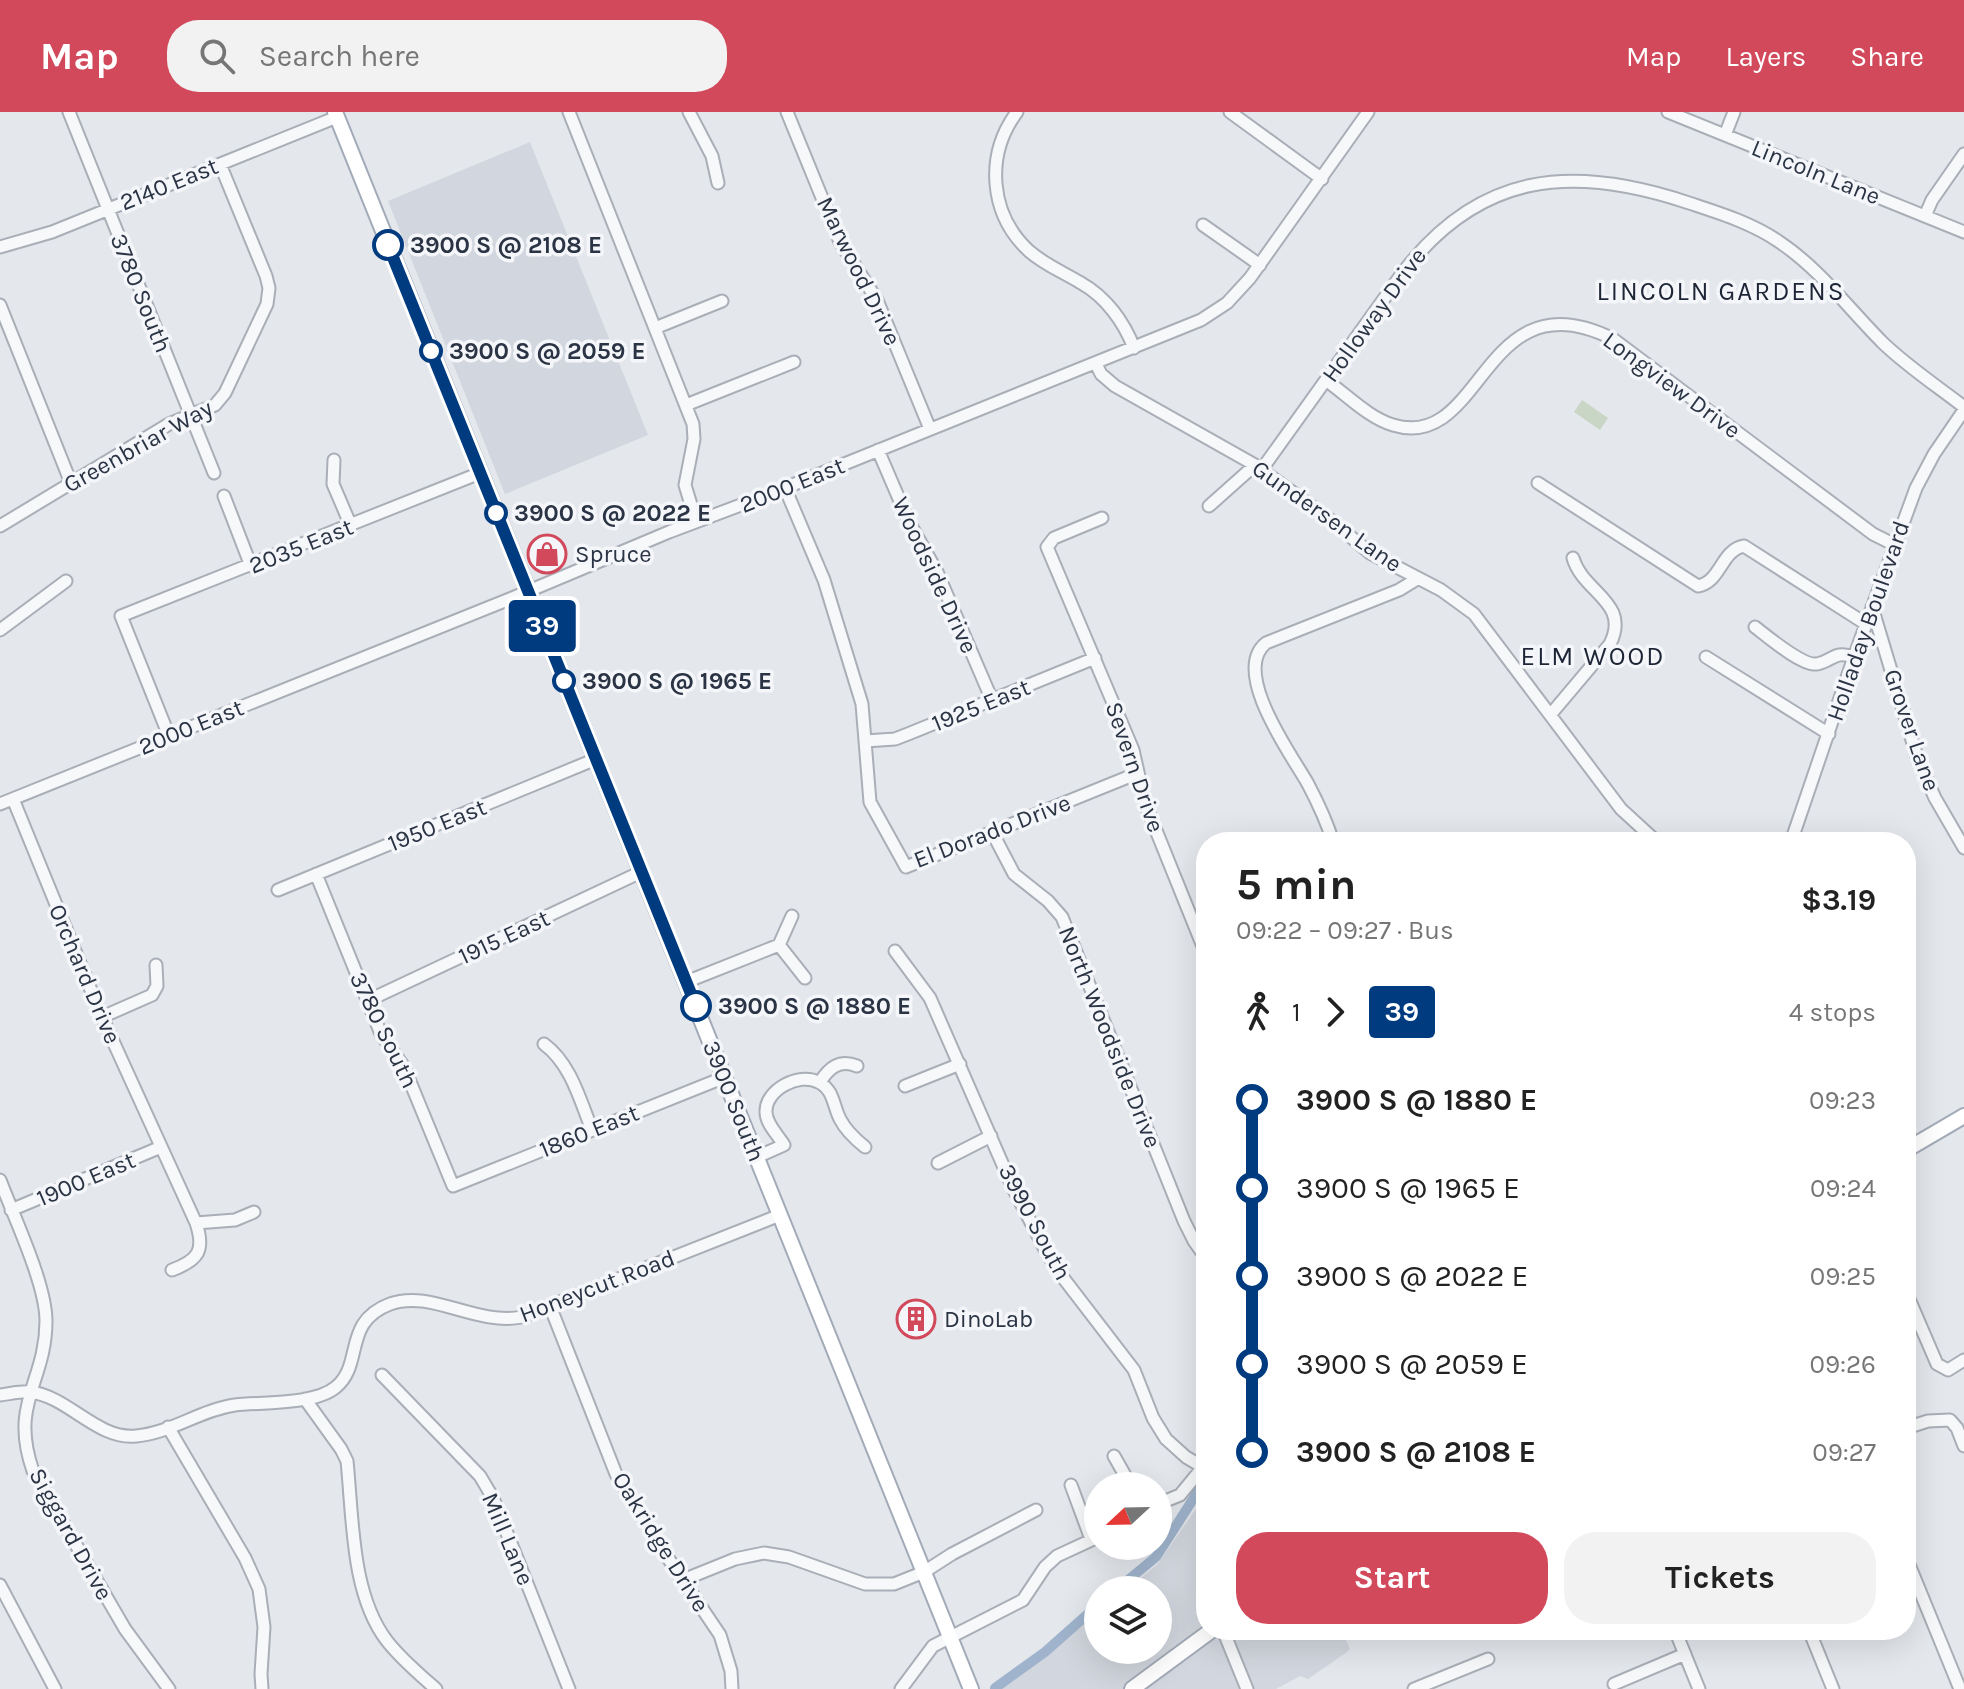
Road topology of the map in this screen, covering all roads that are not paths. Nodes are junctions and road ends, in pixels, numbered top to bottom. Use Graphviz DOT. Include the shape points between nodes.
graph roads {
  1 [pos="69,112"];
  2 [pos="569,112"];
  3 [pos="689,112"];
  4 [pos="787,112"];
  5 [pos="1017,112"];
  6 [pos="1230,112"];
  7 [pos="1368,112"];
  8 [pos="1668,112"];
  9 [pos="1734,112"];
  10 [pos="336,115"];
  11 [pos="1725,135"];
  12 [pos="1964,154"];
  13 [pos="220,164"];
  14 [pos="1322,179"];
  15 [pos="718,183"];
  16 [pos="108,209"];
  17 [pos="1925,216"];
  18 [pos="1203,225"];
  19 [pos="1964,232"];
  20 [pos="0,247"];
  21 [pos="1260,265"];
  22 [pos="722,301"];
  23 [pos="0,305"];
  24 [pos="655,328"];
  25 [pos="1134,348"];
  26 [pos="794,362"];
  27 [pos="1096,364"];
  28 [pos="1327,381"];
  29 [pos="686,405"];
  30 [pos="1964,409"];
  31 [pos="190,415"];
  32 [pos="930,429"];
  33 [pos="878,450"];
  34 [pos="334,460"];
  35 [pos="1259,467"];
  36 [pos="214,473"];
  37 [pos="480,473"];
  38 [pos="71,483"];
  39 [pos="1538,483"];
  40 [pos="785,488"];
  41 [pos="224,496"];
  42 [pos="1209,506"];
  43 [pos="1102,518"];
  44 [pos="696,521"];
  45 [pos="0,526"];
  46 [pos="351,526"];
  47 [pos="1893,544"];
  48 [pos="1573,558"];
  49 [pos="251,566"];
  50 [pos="1417,579"];
  51 [pos="66,581"];
  52 [pos="528,591"];
  53 [pos="1872,606"];
  54 [pos="1866,624"];
  55 [pos="1755,627"];
  56 [pos="0,630"];
  57 [pos="1706,657"];
  58 [pos="1854,657"];
  59 [pos="1095,658"];
  60 [pos="992,700"];
  61 [pos="1551,714"];
  62 [pos="1829,734"];
  63 [pos="169,736"];
  64 [pos="865,741"];
  65 [pos="596,759"];
  66 [pos="1138,773"];
  67 [pos="13,799"];
  68 [pos="0,804"];
  69 [pos="992,832"];
  70 [pos="1329,832"];
  71 [pos="1646,832"];
  72 [pos="1795,832"];
  73 [pos="1964,848"];
  74 [pos="641,872"];
  75 [pos="316,874"];
  76 [pos="278,890"];
  77 [pos="792,916"];
  78 [pos="1196,929"];
  79 [pos="779,945"];
  80 [pos="895,951"];
  81 [pos="156,965"];
  82 [pos="805,978"];
  83 [pos="686,982"];
  84 [pos="367,1001"];
  85 [pos="102,1017"];
  86 [pos="544,1044"];
  87 [pos="960,1064"];
  88 [pos="857,1066"];
  89 [pos="725,1077"];
  90 [pos="820,1082"];
  91 [pos="905,1086"];
  92 [pos="1964,1116"];
  93 [pos="592,1130"];
  94 [pos="991,1136"];
  95 [pos="1916,1144"];
  96 [pos="161,1147"];
  97 [pos="865,1147"];
  98 [pos="757,1157"];
  99 [pos="938,1163"];
  100 [pos="0,1180"];
  101 [pos="453,1186"];
  102 [pos="11,1210"];
  103 [pos="254,1212"];
  104 [pos="780,1215"];
  105 [pos="196,1223"];
  106 [pos="1196,1244"];
  107 [pos="172,1270"];
  108 [pos="550,1306"];
  109 [pos="1916,1321"];
  110 [pos="1964,1360"];
  111 [pos="382,1375"];
  112 [pos="30,1392"];
  113 [pos="0,1395"];
  114 [pos="305,1399"];
  115 [pos="1916,1425"];
  116 [pos="168,1427"];
  117 [pos="1964,1446"];
  118 [pos="1114,1456"];
  119 [pos="1196,1463"];
  120 [pos="1123,1472"];
  121 [pos="1196,1477"];
  122 [pos="1071,1485"];
  123 [pos="1172,1498"];
  124 [pos="1036,1510"];
  125 [pos="1084,1515"];
  126 [pos="1084,1543"];
  127 [pos="924,1572"];
  128 [pos="683,1580"];
  129 [pos="1916,1581"];
  130 [pos="0,1585"];
  131 [pos="950,1636"];
  132 [pos="1198,1640"];
  133 [pos="1227,1640"];
  134 [pos="1679,1640"];
  135 [pos="1813,1640"];
  136 [pos="1685,1654"];
  137 [pos="1488,1659"];
  138 [pos="1614,1684"];
  139 [pos="55,1689"];
  140 [pos="169,1689"];
  141 [pos="262,1689"];
  142 [pos="436,1689"];
  143 [pos="569,1689"];
  144 [pos="732,1689"];
  145 [pos="901,1689"];
  146 [pos="971,1689"];
  147 [pos="1132,1689"];
  148 [pos="1247,1689"];
  149 [pos="1414,1689"];
  150 [pos="1699,1689"];
  151 [pos="1833,1689"];
  152 [pos="1960,1689"];
  1 -- 16 [label="street, 3780 South"];
  2 -- 24 [label="street"];
  3 -- 15 [label="street" via="712,156"];
  4 -- 32 [label="street, Marwood Drive" via="840,242 880,307"];
  5 -- 25 [label="street" via="1002,136 994,176 1010,226 1046,264 1104,300"];
  6 -- 14 [label="street"];
  7 -- 14 [label="street, 2000 East"];
  8 -- 11 [label="street, Lincoln Lane"];
  9 -- 11 [label="street"];
  10 -- 13 [label="street, 2140 East"];
  10 -- 37 [label="main road, 3900 South"];
  11 -- 17 [label="street, Lincoln Lane"];
  12 -- 17 [label="street"];
  13 -- 16 [label="street, 2140 East"];
  13 -- 31 [label="street, Greenbriar Way" via="269,295 225,393 215,405"];
  14 -- 21 [label="street, 2000 East"];
  16 -- 20 [label="street, 2140 East"];
  16 -- 31 [label="street, 3780 South"];
  17 -- 19 [label="street, Lincoln Lane"];
  18 -- 21 [label="street"];
  21 -- 25 [label="street, 2000 East" via="1216,312"];
  22 -- 24 [label="street"];
  23 -- 38 [label="street"];
  24 -- 29 [label="street"];
  25 -- 27 [label="street, 2000 East"];
  26 -- 29 [label="street"];
  27 -- 32 [label="street, 2000 East"];
  27 -- 35 [label="street, Gundersen Lane" via="1115,386"];
  28 -- 30 [label="street, Holloway Drive" via="1439,231 1498,195 1544,182 1582,180 1673,198 1736,219 1779,241 1884,343"];
  28 -- 35 [label="street, Holloway Drive"];
  28 -- 47 [label="street, Longview Drive" via="1392,425 1421,427 1449,414 1495,356 1527,333 1559,325 1598,331"];
  29 -- 44 [label="street" via="694,439 685,485"];
  30 -- 47 [label="street, Holladay Boulevard" via="1916,488"];
  31 -- 36 [label="street, 3780 South"];
  31 -- 38 [label="street, Greenbriar Way"];
  32 -- 33 [label="street, 2000 East"];
  33 -- 40 [label="street, 2000 East"];
  33 -- 60 [label="street, Woodside Drive"];
  34 -- 46 [label="street" via="333,484"];
  35 -- 42 [label="street, Holloway Drive"];
  35 -- 50 [label="street, Gundersen Lane" via="1370,553"];
  37 -- 46 [label="street, 2035 East"];
  37 -- 52 [label="main road, 3900 South"];
  38 -- 45 [label="street, Greenbriar Way"];
  39 -- 54 [label="street" via="1698,586 1712,580 1729,555 1744,546"];
  40 -- 44 [label="street, 2000 East"];
  40 -- 64 [label="street, El Dorado Drive" via="835,614 862,704"];
  41 -- 49 [label="street"];
  43 -- 59 [label="street, Severn Drive" via="1047,544"];
  44 -- 52 [label="street, 2000 East"];
  46 -- 49 [label="street, 2035 East"];
  47 -- 53 [label="street, Holladay Boulevard"];
  48 -- 61 [label="street" via="1580,575 1612,610 1616,632"];
  49 -- 63 [label="street, 2035 East" via="121,616"];
  50 -- 61 [label="street, Gundersen Lane" via="1474,614"];
  50 -- 70 [label="street" via="1260,649 1256,669 1266,714"];
  51 -- 56 [label="street"];
  52 -- 63 [label="street, 2000 East"];
  52 -- 65 [label="main road, 3900 South"];
  53 -- 54 [label="street, Holladay Boulevard"];
  53 -- 73 [label="street, Grover Lane" via="1918,760"];
  54 -- 58 [label="street, Holladay Boulevard"];
  55 -- 58 [label="street" via="1807,663 1840,654"];
  57 -- 62 [label="street"];
  58 -- 62 [label="street, Holladay Boulevard"];
  59 -- 60 [label="street, 1925 East"];
  59 -- 66 [label="street, Severn Drive"];
  60 -- 64 [label="street, 1925 East" via="895,739"];
  61 -- 71 [label="street, Gundersen Lane" via="1621,809"];
  62 -- 72 [label="street, Holladay Boulevard"];
  63 -- 67 [label="street, 2000 East"];
  64 -- 69 [label="street, El Dorado Drive" via="870,802 906,867"];
  65 -- 74 [label="main road, 3900 South"];
  65 -- 75 [label="street, 1950 East"];
  66 -- 69 [label="street, El Dorado Drive"];
  66 -- 78 [label="street, Severn Drive"];
  67 -- 68 [label="street, 2000 East"];
  67 -- 85 [label="street, Orchard Drive"];
  69 -- 106 [label="street, North Woodside Drive" via="1014,874 1062,917"];
  74 -- 83 [label="main road, 3900 South"];
  74 -- 84 [label="street, 1915 East"];
  75 -- 76 [label="street, 1950 East"];
  75 -- 84 [label="street, 3780 South"];
  77 -- 79 [label="street"];
  79 -- 82 [label="street"];
  79 -- 83 [label="street"];
  80 -- 87 [label="street, 3990 South" via="924,987"];
  81 -- 85 [label="street" via="152,995"];
  83 -- 89 [label="main road, 3900 South"];
  84 -- 101 [label="street, 3780 South" via="404,1067"];
  85 -- 96 [label="street, Orchard Drive"];
  86 -- 93 [label="street" via="564,1064"];
  87 -- 91 [label="street"];
  87 -- 94 [label="street, 3990 South"];
  88 -- 90 [label="street" via="835,1066"];
  89 -- 93 [label="street, 1860 East"];
  89 -- 98 [label="main road, 3900 South"];
  90 -- 97 [label="street" via="831,1093 845,1128"];
  90 -- 98 [label="street" via="799,1080 771,1094 767,1118 784,1145"];
  92 -- 95 [label="main road"];
  93 -- 101 [label="street, 1860 East"];
  94 -- 99 [label="street"];
  94 -- 119 [label="street, 3990 South" via="1048,1255 1134,1370 1160,1430"];
  96 -- 102 [label="street, 1900 East"];
  96 -- 105 [label="street, Orchard Drive"];
  98 -- 104 [label="main road, 3900 South"];
  100 -- 102 [label="street, Siggard Drive"];
  102 -- 112 [label="street, Siggard Drive" via="45,1310 44,1341"];
  103 -- 105 [label="street" via="235,1220"];
  104 -- 108 [label="street, Honeycut Road"];
  104 -- 127 [label="main road, 3900 South"];
  105 -- 107 [label="street" via="199,1250"];
  108 -- 114 [label="street, Honeycut Road" via="500,1319 422,1301 393,1303 362,1325 341,1382 324,1395"];
  108 -- 128 [label="street, Oakridge Drive" via="616,1474"];
  109 -- 110 [label="street" via="1942,1368"];
  111 -- 143 [label="street, Mill Lane" via="487,1487"];
  112 -- 113 [label="street, Honeycut Road"];
  112 -- 116 [label="street, Honeycut Road" via="52,1398 120,1435"];
  112 -- 140 [label="street, Siggard Drive" via="24,1434 33,1471 125,1629"];
  114 -- 116 [label="street, Honeycut Road" via="223,1407"];
  114 -- 142 [label="street" via="347,1461 362,1587 371,1615 389,1643"];
  115 -- 117 [label="street" via="1950,1420"];
  116 -- 141 [label="street" via="253,1573 263,1609"];
  118 -- 120 [label="street"];
  121 -- 123 [label="street"];
  122 -- 125 [label="street"];
  124 -- 127 [label="street"];
  126 -- 131 [label="street" via="1045,1567 1023,1600"];
  127 -- 128 [label="street" via="878,1586 764,1553"];
  127 -- 131 [label="main road, 3900 South"];
  128 -- 144 [label="street, Oakridge Drive" via="720,1635"];
  129 -- 152 [label="street"];
  130 -- 139 [label="street"];
  131 -- 145 [label="street" via="928,1649"];
  131 -- 146 [label="main road, 3900 South"];
  132 -- 147 [label="main road"];
  133 -- 148 [label="street"];
  134 -- 136 [label="street"];
  135 -- 151 [label="street"];
  136 -- 138 [label="street"];
  136 -- 150 [label="street"];
  137 -- 149 [label="street"];
}
